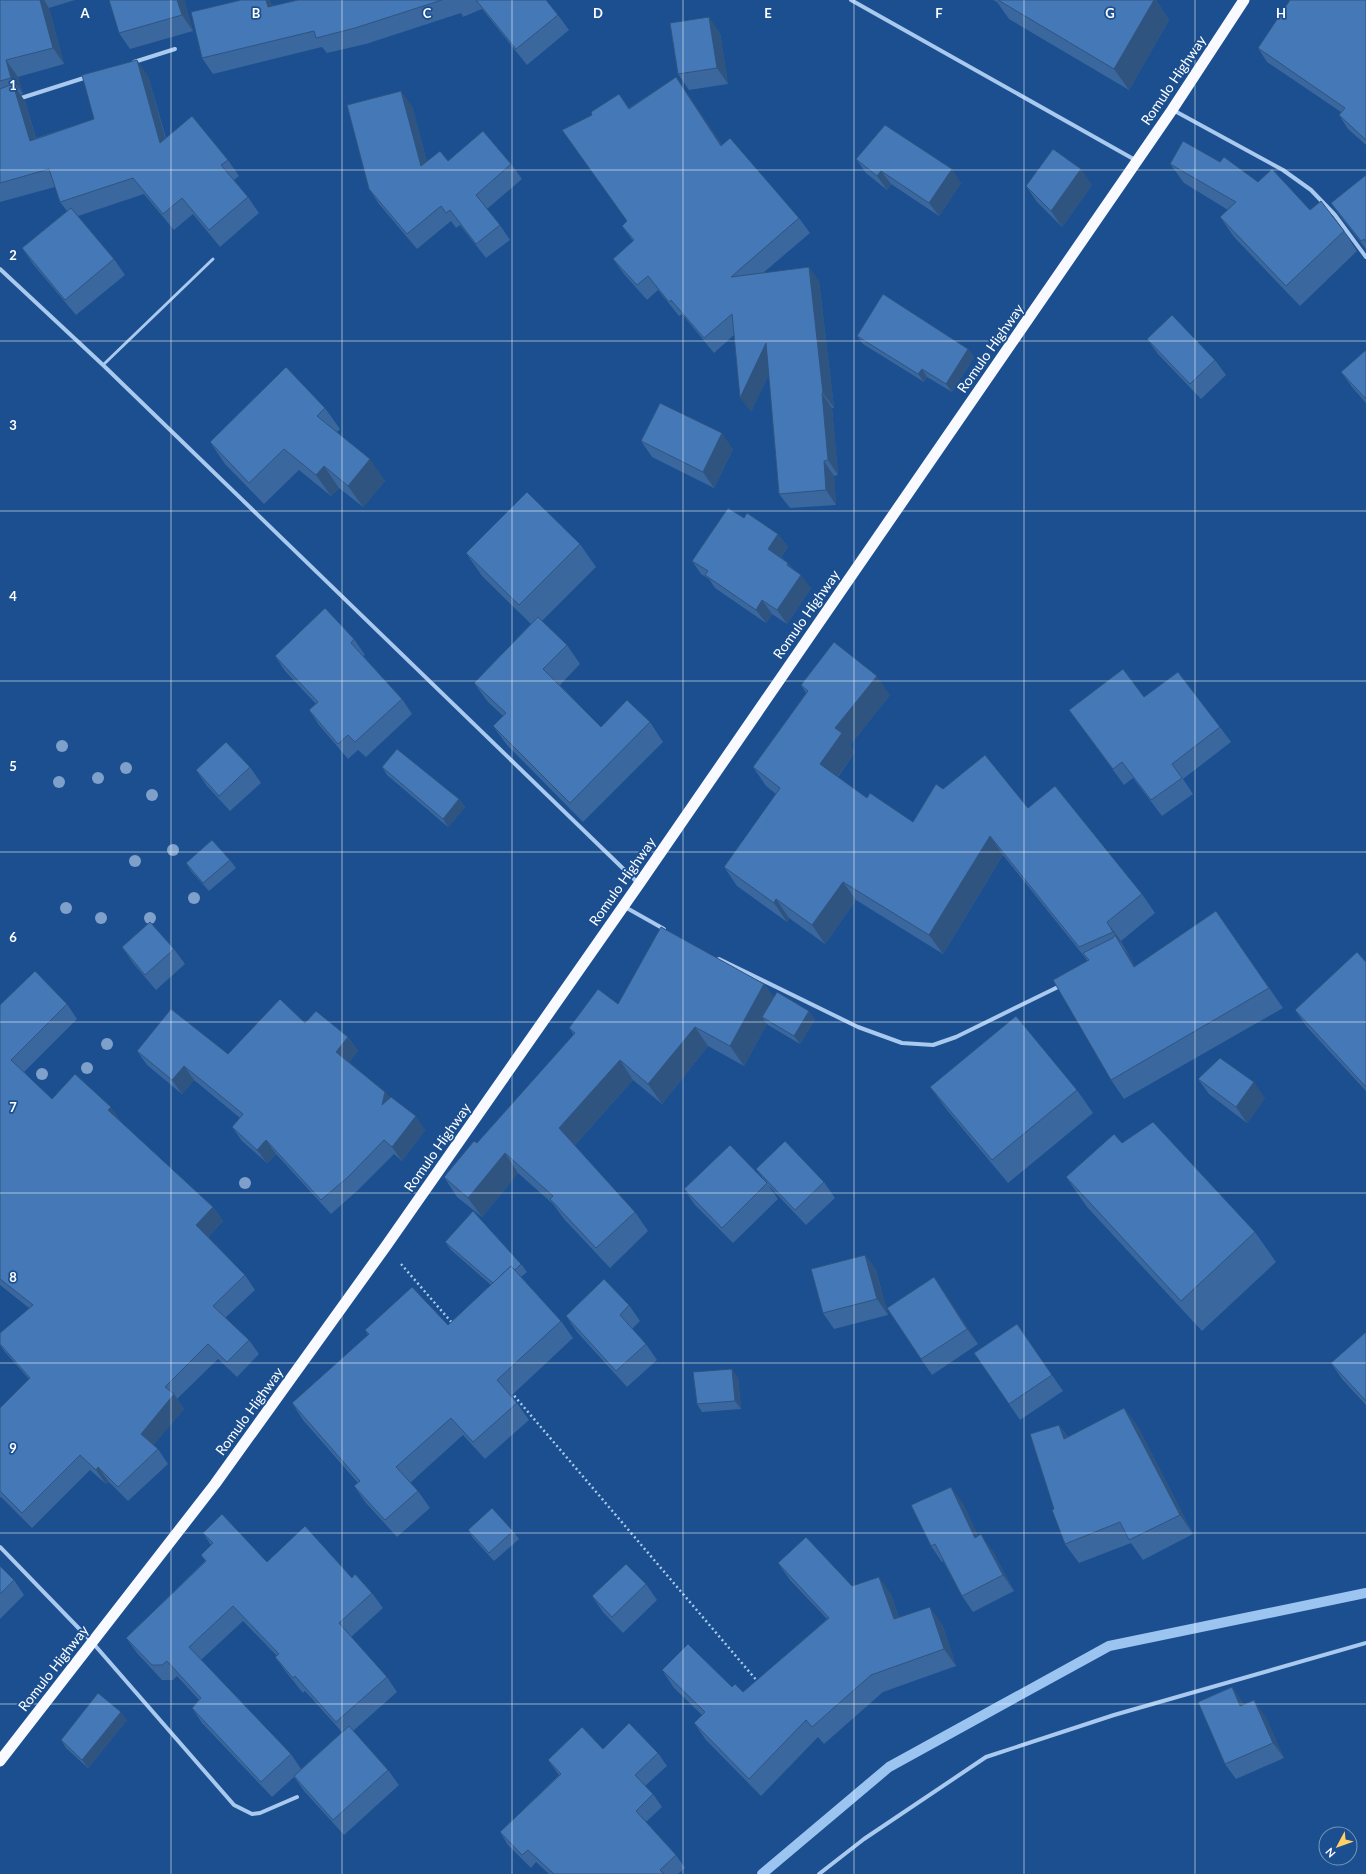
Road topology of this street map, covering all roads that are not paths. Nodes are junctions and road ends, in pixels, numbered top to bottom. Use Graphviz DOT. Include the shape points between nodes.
graph roads {
  1 [pos="851,0"];
  2 [pos="1244,0"];
  3 [pos="176,49"];
  4 [pos="132,63"];
  5 [pos="95,75"];
  6 [pos="15,100"];
  7 [pos="1172,110"];
  8 [pos="1137,161"];
  9 [pos="1366,257"];
  10 [pos="213,259"];
  11 [pos="0,269"];
  12 [pos="103,365"];
  13 [pos="639,884"];
  14 [pos="623,906"];
  15 [pos="672,933"];
  16 [pos="713,956"];
  17 [pos="1062,985"];
  18 [pos="0,1547"];
  19 [pos="92,1642"];
  20 [pos="1366,1643"];
  21 [pos="0,1761"];
  22 [pos="297,1797"];
  23 [pos="819,1874"];
  1 -- 8 [label="street"];
  2 -- 7 [label="highway, Romulo Highway"];
  3 -- 4 [label="street"];
  5 -- 6 [label="street"];
  7 -- 8 [label="highway, Romulo Highway"];
  7 -- 9 [label="street" via="1283,170 1311,190 1335,215"];
  8 -- 13 [label="highway, Romulo Highway"];
  10 -- 12 [label="lane"];
  11 -- 12 [label="street"];
  12 -- 13 [label="street"];
  13 -- 14 [label="highway, Romulo Highway"];
  14 -- 15 [label="street"];
  14 -- 19 [label="highway, Romulo Highway" via="386,1246 215,1484"];
  16 -- 17 [label="street" via="858,1027 902,1043 933,1045 956,1037"];
  18 -- 19 [label="street"];
  19 -- 21 [label="highway, Romulo Highway"];
  19 -- 22 [label="street" via="234,1806 252,1814 260,1813"];
  20 -- 23 [label="street" via="1114,1715 986,1757 864,1839"];
}
